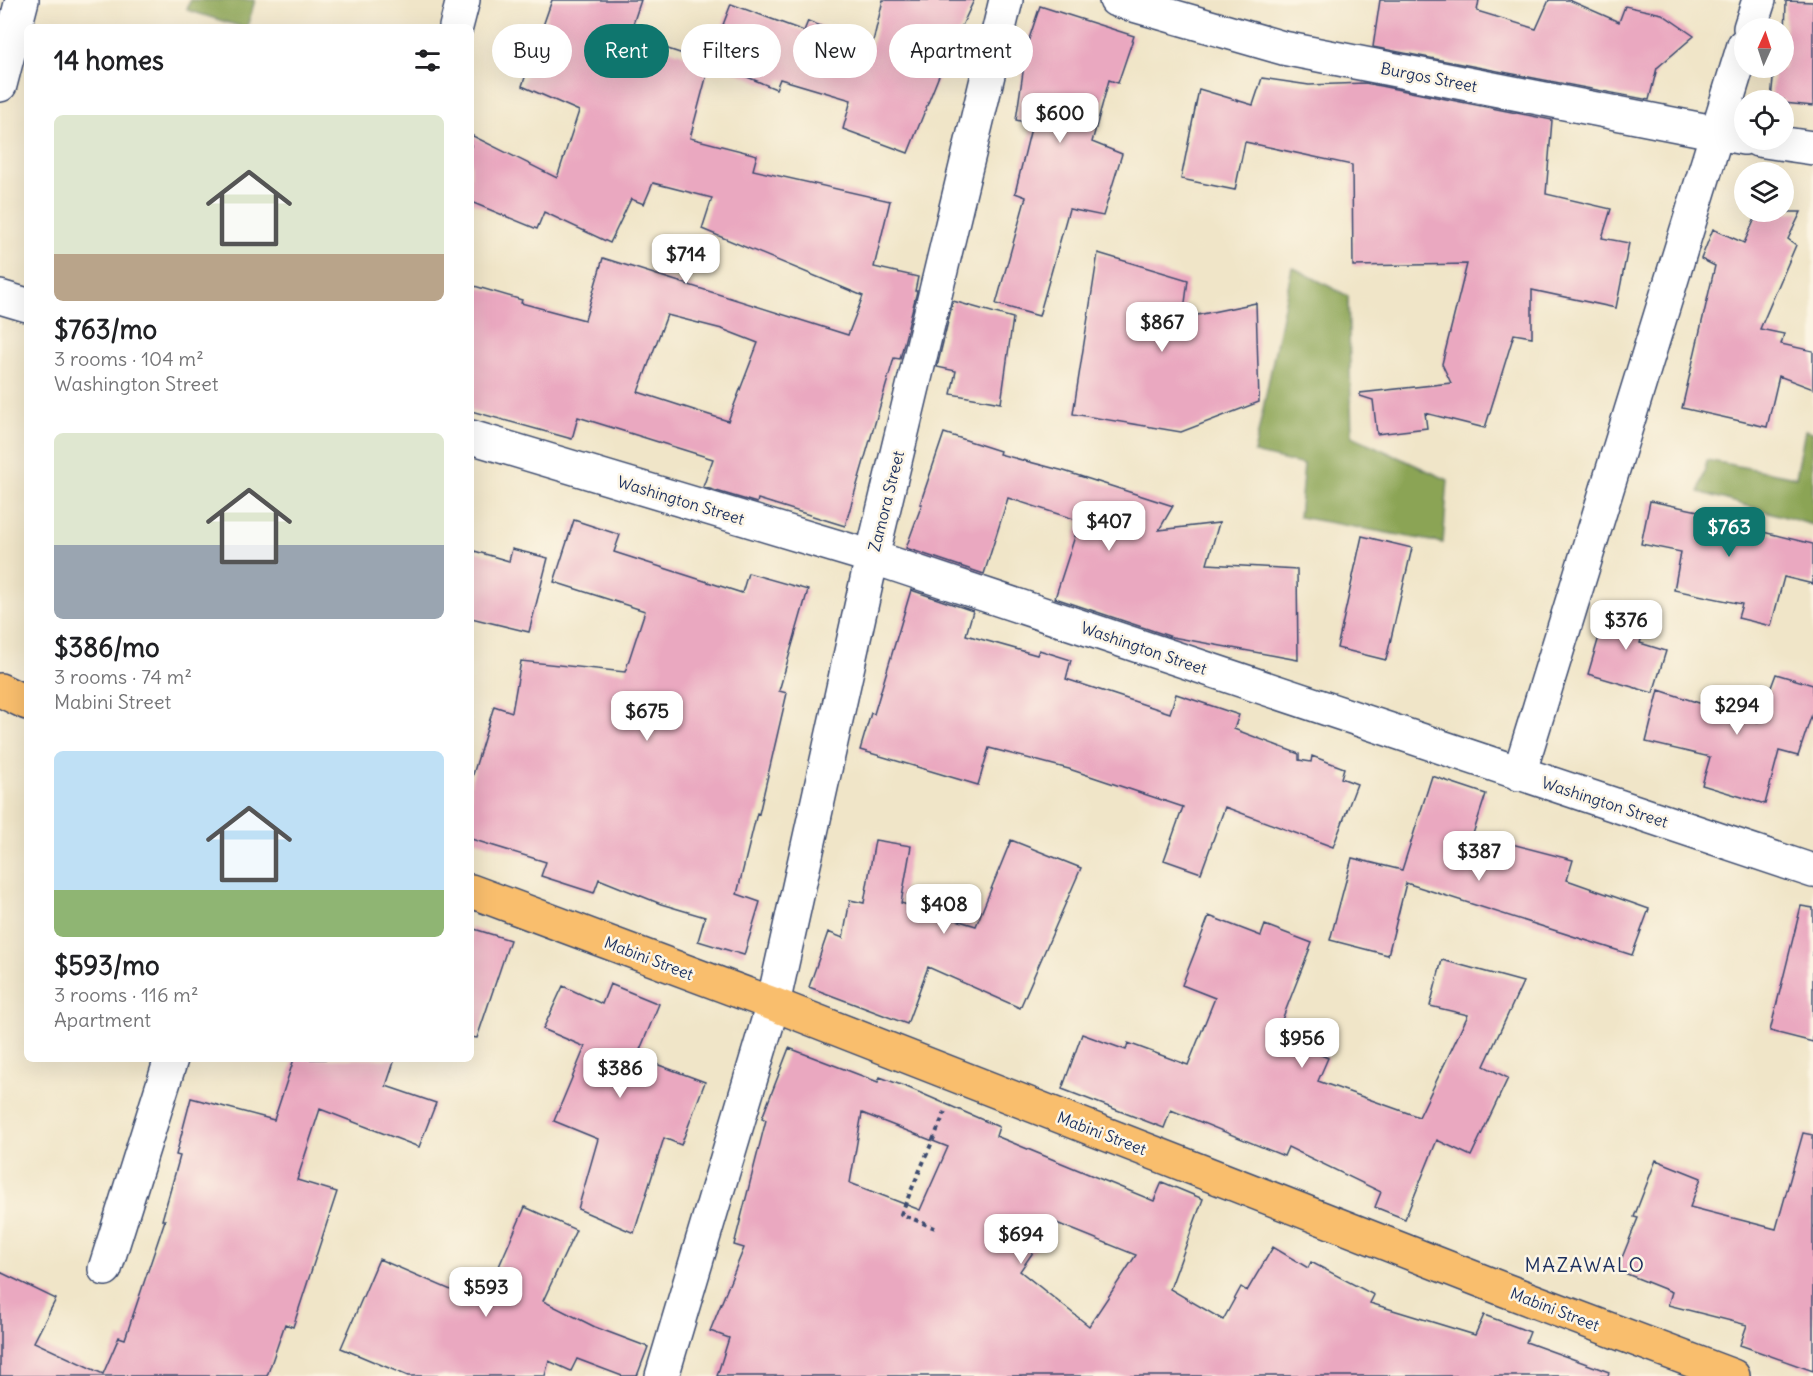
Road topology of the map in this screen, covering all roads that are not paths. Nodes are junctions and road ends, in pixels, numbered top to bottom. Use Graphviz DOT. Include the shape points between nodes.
graph roads {
  1 [pos="22,0"];
  2 [pos="463,0"];
  3 [pos="1006,0"];
  4 [pos="1116,0"];
  5 [pos="1759,0"];
  6 [pos="1753,18"];
  7 [pos="457,24"];
  8 [pos="1739,78"];
  9 [pos="0,85"];
  10 [pos="1730,135"];
  11 [pos="1794,145"];
  12 [pos="1813,147"];
  13 [pos="0,297"];
  14 [pos="24,304"];
  15 [pos="474,438"];
  16 [pos="872,556"];
  17 [pos="0,690"];
  18 [pos="24,702"];
  19 [pos="1519,774"];
  20 [pos="1813,871"];
  21 [pos="474,892"];
  22 [pos="773,1004"];
  23 [pos="170,1062"];
  24 [pos="105,1269"];
  25 [pos="662,1376"];
  26 [pos="1733,1376"];
  1 -- 9 [label="street"];
  2 -- 7 [label="street"];
  3 -- 16 [label="street, Zamora Street"];
  4 -- 10 [label="street, Burgos Street" via="1283,48"];
  5 -- 6 [label="street"];
  8 -- 10 [label="street"];
  10 -- 19 [label="street"];
  11 -- 12 [label="street"];
  13 -- 14 [label="street"];
  15 -- 16 [label="street, Washington Street"];
  16 -- 19 [label="street, Washington Street"];
  16 -- 22 [label="street, Zamora Street"];
  17 -- 18 [label="highway"];
  19 -- 20 [label="street, Washington Street"];
  21 -- 22 [label="highway, Mabini Street"];
  22 -- 25 [label="street, Zamora Street"];
  22 -- 26 [label="highway, Mabini Street"];
  23 -- 24 [label="street"];
}
